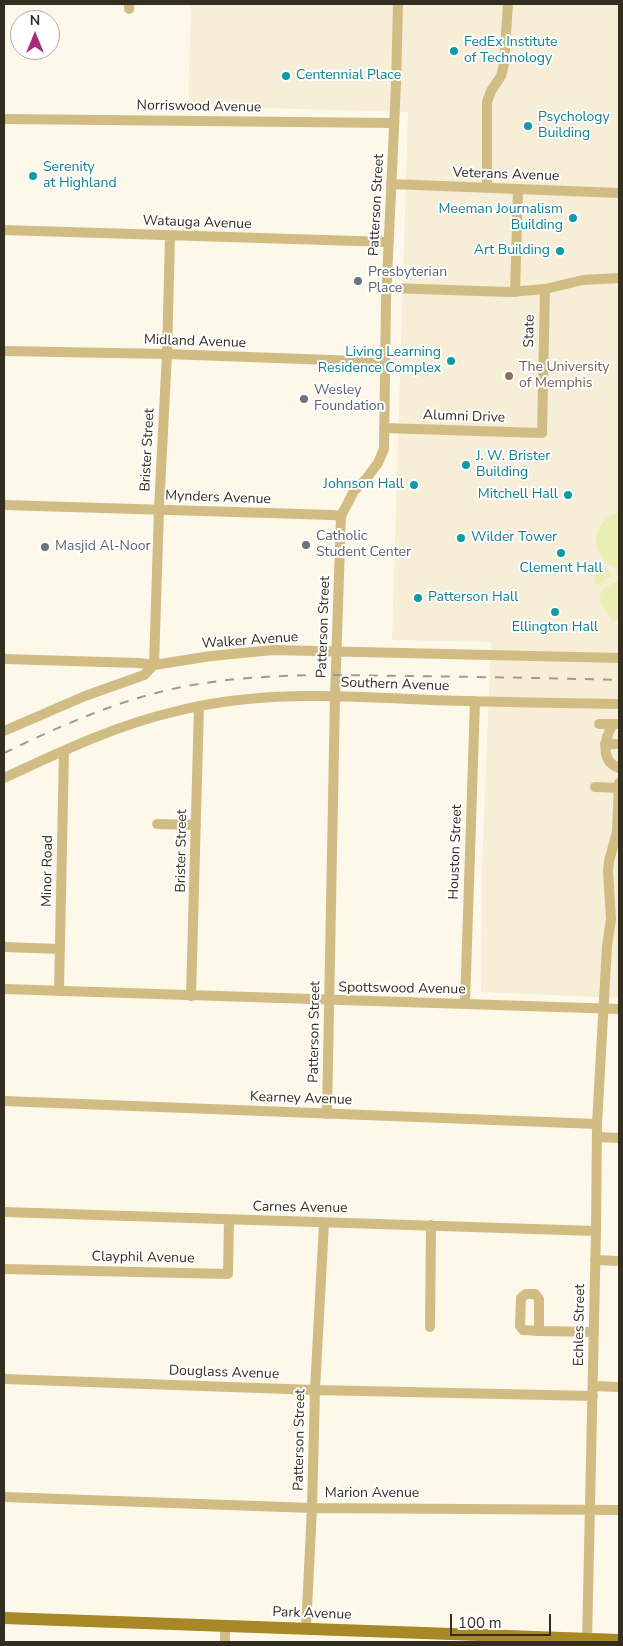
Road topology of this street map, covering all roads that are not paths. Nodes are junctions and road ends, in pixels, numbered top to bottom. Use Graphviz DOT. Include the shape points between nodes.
graph roads {
  1 [pos="398,4"];
  2 [pos="508,4"];
  3 [pos="4,119"];
  4 [pos="394,123"];
  5 [pos="391,184"];
  6 [pos="487,188"];
  7 [pos="518,189"];
  8 [pos="619,193"];
  9 [pos="4,230"];
  10 [pos="170,236"];
  11 [pos="389,242"];
  12 [pos="619,278"];
  13 [pos="387,288"];
  14 [pos="545,289"];
  15 [pos="515,292"];
  16 [pos="4,351"];
  17 [pos="167,354"];
  18 [pos="385,362"];
  19 [pos="384,428"];
  20 [pos="542,433"];
  21 [pos="4,505"];
  22 [pos="159,509"];
  23 [pos="341,516"];
  24 [pos="336,650"];
  25 [pos="619,658"];
  26 [pos="4,659"];
  27 [pos="154,665"];
  28 [pos="335,696"];
  29 [pos="475,702"];
  30 [pos="619,704"];
  31 [pos="199,706"];
  32 [pos="599,724"];
  33 [pos="616,724"];
  34 [pos="4,731"];
  35 [pos="605,744"];
  36 [pos="619,744"];
  37 [pos="64,751"];
  38 [pos="619,768"];
  39 [pos="4,778"];
  40 [pos="619,783"];
  41 [pos="595,787"];
  42 [pos="619,788"];
  43 [pos="157,824"];
  44 [pos="196,825"];
  45 [pos="4,947"];
  46 [pos="60,949"];
  47 [pos="4,989"];
  48 [pos="58,991"];
  49 [pos="192,996"];
  50 [pos="330,1001"];
  51 [pos="465,1004"];
  52 [pos="604,1009"];
  53 [pos="619,1009"];
  54 [pos="4,1101"];
  55 [pos="327,1114"];
  56 [pos="597,1124"];
  57 [pos="598,1137"];
  58 [pos="619,1138"];
  59 [pos="4,1212"];
  60 [pos="229,1220"];
  61 [pos="324,1222"];
  62 [pos="432,1224"];
  63 [pos="596,1231"];
  64 [pos="595,1260"];
  65 [pos="619,1261"];
  66 [pos="4,1269"];
  67 [pos="430,1327"];
  68 [pos="539,1331"];
  69 [pos="594,1332"];
  70 [pos="4,1379"];
  71 [pos="619,1387"];
  72 [pos="315,1390"];
  73 [pos="593,1391"];
  74 [pos="4,1498"];
  75 [pos="312,1508"];
  76 [pos="590,1509"];
  77 [pos="619,1510"];
  78 [pos="4,1618"];
  79 [pos="225,1627"];
  80 [pos="306,1629"];
  81 [pos="404,1638"];
  82 [pos="619,1640"];
  83 [pos="587,1641"];
  84 [pos="225,1642"];
  1 -- 4 [label="street, Patterson Street"];
  2 -- 6 [label="street" via="504,64 487,102"];
  3 -- 4 [label="street, Norriswood Avenue"];
  4 -- 5 [label="street, Patterson Street"];
  5 -- 6 [label="street, Veterans Avenue"];
  5 -- 11 [label="street, Patterson Street"];
  6 -- 7 [label="street, Veterans Avenue"];
  7 -- 8 [label="street, Veterans Avenue"];
  7 -- 15 [label="street"];
  9 -- 10 [label="street, Watauga Avenue"];
  10 -- 11 [label="street, Watauga Avenue"];
  10 -- 17 [label="street, Brister Street"];
  11 -- 13 [label="street, Patterson Street"];
  12 -- 14 [label="street" via="583,280"];
  13 -- 15 [label="street"];
  13 -- 18 [label="street, Patterson Street"];
  14 -- 15 [label="street"];
  14 -- 20 [label="street, State"];
  16 -- 17 [label="street, Midland Avenue"];
  17 -- 18 [label="street, Midland Avenue"];
  17 -- 22 [label="street, Brister Street"];
  18 -- 19 [label="street, Patterson Street"];
  19 -- 20 [label="street, Alumni Drive"];
  19 -- 23 [label="street, Patterson Street" via="384,448 378,463 354,491"];
  21 -- 22 [label="street, Mynders Avenue"];
  22 -- 23 [label="street, Mynders Avenue"];
  22 -- 27 [label="street, Brister Street"];
  23 -- 24 [label="street, Patterson Street"];
  24 -- 25 [label="street, Walker Avenue"];
  24 -- 27 [label="street, Walker Avenue" via="263,650"];
  24 -- 28 [label="street, Patterson Street"];
  26 -- 27 [label="street, Walker Avenue"];
  27 -- 34 [label="street" via="144,674"];
  28 -- 29 [label="street, Southern Avenue"];
  28 -- 31 [label="street, Southern Avenue" via="265,697"];
  28 -- 50 [label="street, Patterson Street"];
  29 -- 30 [label="street, Southern Avenue"];
  29 -- 51 [label="street, Houston Street"];
  31 -- 37 [label="street, Southern Avenue" via="125,726"];
  31 -- 44 [label="street, Brister Street"];
  32 -- 33 [label="street"];
  33 -- 35 [label="street" via="607,733"];
  35 -- 36 [label="street"];
  35 -- 38 [label="street" via="610,762"];
  37 -- 39 [label="street, Southern Avenue"];
  37 -- 46 [label="street, Minor Road"];
  40 -- 42 [label="street, Echles Street"];
  41 -- 42 [label="street"];
  42 -- 52 [label="street, Echles Street" via="617,832 608,871 612,919 607,946"];
  43 -- 44 [label="street"];
  44 -- 49 [label="street, Brister Street"];
  45 -- 46 [label="street"];
  46 -- 48 [label="street, Minor Road"];
  47 -- 48 [label="street, Spottswood Avenue"];
  48 -- 49 [label="street, Spottswood Avenue"];
  49 -- 50 [label="street, Spottswood Avenue"];
  50 -- 51 [label="street, Spottswood Avenue"];
  50 -- 55 [label="street, Patterson Street"];
  51 -- 52 [label="street, Spottswood Avenue"];
  52 -- 53 [label="street, Spottswood Avenue"];
  52 -- 56 [label="street, Echles Street"];
  54 -- 55 [label="street, Kearney Avenue"];
  55 -- 56 [label="street, Kearney Avenue"];
  56 -- 57 [label="street, Echles Street"];
  57 -- 58 [label="street"];
  57 -- 63 [label="street, Echles Street"];
  59 -- 60 [label="street, Carnes Avenue"];
  60 -- 61 [label="street, Carnes Avenue"];
  60 -- 66 [label="street, Clayphil Avenue" via="228,1274"];
  61 -- 62 [label="street, Carnes Avenue"];
  61 -- 72 [label="street, Patterson Street"];
  62 -- 63 [label="street, Carnes Avenue"];
  62 -- 67 [label="street"];
  63 -- 64 [label="street, Echles Street"];
  64 -- 65 [label="street"];
  64 -- 69 [label="street, Echles Street"];
  68 -- 69 [label="street"];
  69 -- 73 [label="street, Echles Street"];
  70 -- 72 [label="street, Douglass Avenue"];
  71 -- 73 [label="street, Douglass Avenue"];
  72 -- 73 [label="street, Douglass Avenue"];
  72 -- 75 [label="street, Patterson Street"];
  73 -- 76 [label="street, Echles Street"];
  74 -- 75 [label="street, Marion Avenue"];
  75 -- 76 [label="street, Marion Avenue"];
  75 -- 80 [label="street, Patterson Street"];
  76 -- 77 [label="street, Marion Avenue"];
  76 -- 83 [label="street, Echles Street"];
  78 -- 79 [label="main road, Park Avenue"];
  79 -- 80 [label="main road, Park Avenue"];
  79 -- 84 [label="street"];
  80 -- 81 [label="main road, Park Avenue"];
  81 -- 83 [label="main road, Park Avenue"];
  82 -- 83 [label="main road, Park Avenue"];
}
